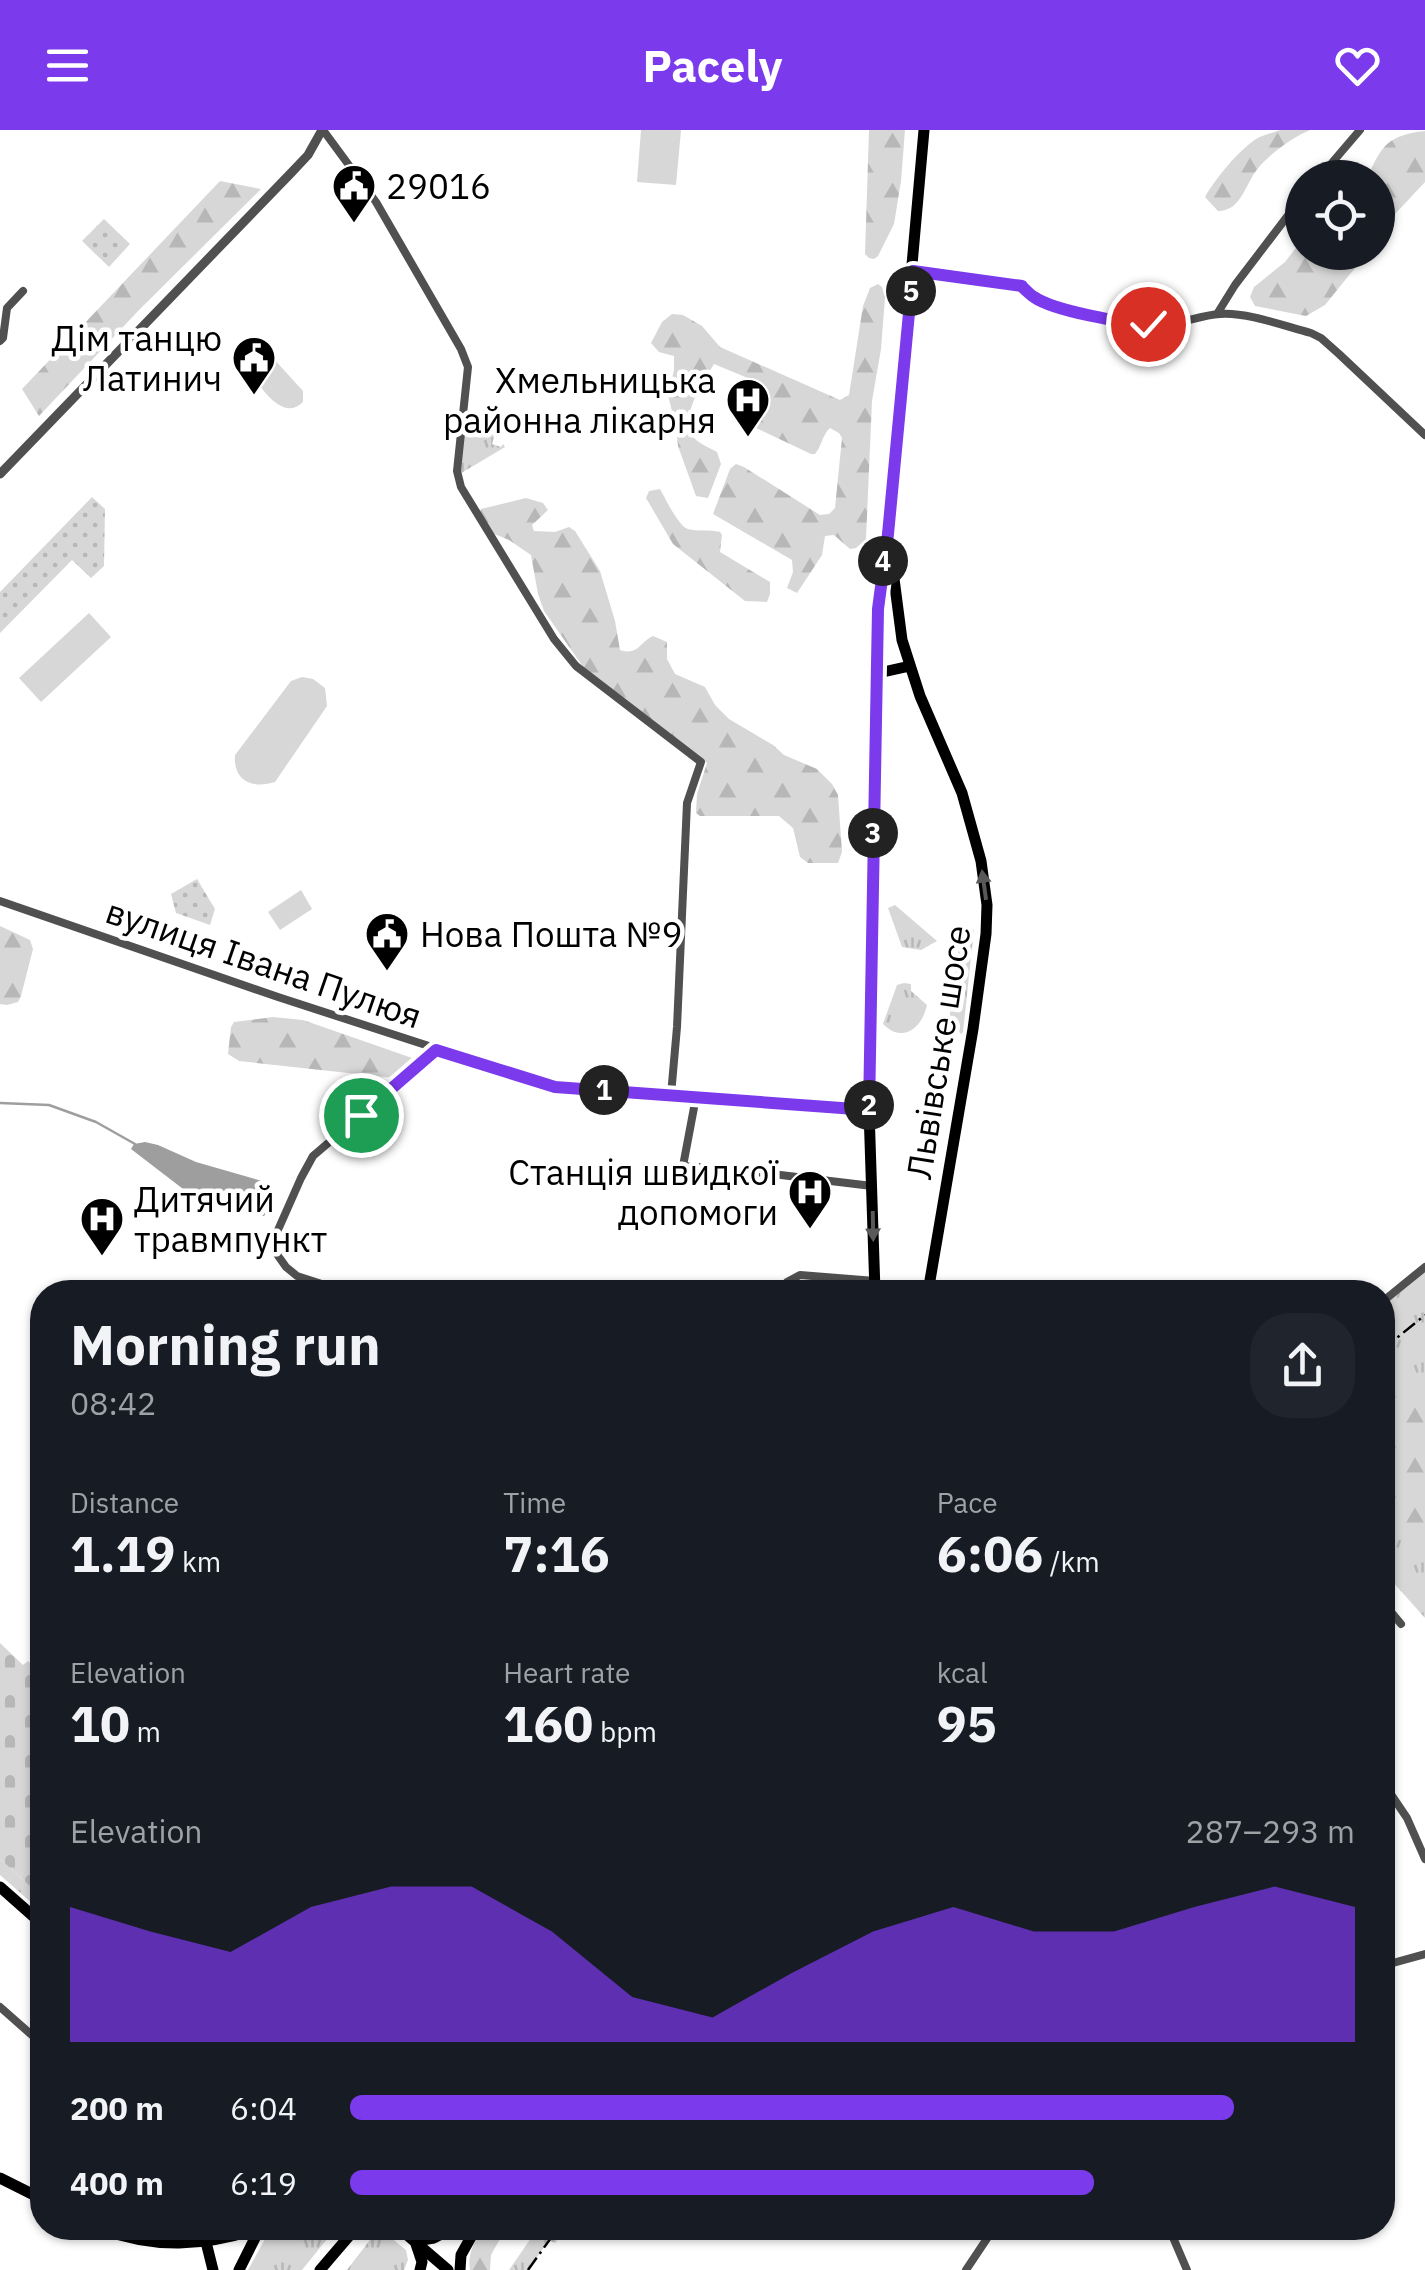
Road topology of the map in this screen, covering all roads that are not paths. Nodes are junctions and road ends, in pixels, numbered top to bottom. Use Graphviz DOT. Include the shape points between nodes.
graph roads {
  1 [pos="323,130"];
  2 [pos="924,130"];
  3 [pos="1360,130"];
  4 [pos="1334,160"];
  5 [pos="1285,220"];
  6 [pos="913,271"];
  7 [pos="23,291"];
  8 [pos="1218,314"];
  9 [pos="0,341"];
  10 [pos="1425,435"];
  11 [pos="0,474"];
  12 [pos="888,534"];
  13 [pos="910,666"];
  14 [pos="875,683"];
  15 [pos="0,901"];
  16 [pos="436,1050"];
  17 [pos="671,1095"];
  18 [pos="696,1097"];
  19 [pos="869,1110"];
  20 [pos="872,1186"];
  21 [pos="1425,1267"];
  22 [pos="310,1280"];
  23 [pos="791,1280"];
  24 [pos="831,1280"];
  25 [pos="875,1280"];
  26 [pos="930,1280"];
  27 [pos="1395,1291"];
  28 [pos="1395,1618"];
  29 [pos="1400,1624"];
  30 [pos="1395,1800"];
  31 [pos="1425,1859"];
  32 [pos="0,1887"];
  33 [pos="30,1913"];
  34 [pos="1425,1954"];
  35 [pos="1395,1962"];
  36 [pos="0,2007"];
  37 [pos="30,2033"];
  38 [pos="0,2178"];
  39 [pos="30,2193"];
  40 [pos="142,2240"];
  41 [pos="217,2240"];
  42 [pos="254,2240"];
  43 [pos="346,2240"];
  44 [pos="350,2240"];
  45 [pos="413,2240"];
  46 [pos="413,2240"];
  47 [pos="469,2240"];
  48 [pos="986,2240"];
  49 [pos="1175,2240"];
  50 [pos="206,2242"];
  51 [pos="213,2270"];
  52 [pos="239,2270"];
  53 [pos="320,2270"];
  54 [pos="331,2270"];
  55 [pos="420,2270"];
  56 [pos="448,2270"];
  57 [pos="460,2270"];
  58 [pos="966,2270"];
  59 [pos="1188,2270"];
  1 -- 11 [label="street" via="308,155"];
  1 -- 17 [label="street" via="376,202 468,367 461,487 576,666 701,762 686,816"];
  2 -- 6 [label="main road, Львівське шосе"];
  3 -- 4 [label="street"];
  5 -- 8 [label="street"];
  6 -- 8 [label="street" via="1022,286 1045,303 1138,324"];
  6 -- 12 [label="main road, Львівське шосе"];
  7 -- 9 [label="street" via="7,308"];
  8 -- 10 [label="street" via="1321,338"];
  12 -- 13 [label="main road, Львівське шосе"];
  12 -- 14 [label="main road, Львівське шосе"];
  13 -- 14 [label="main road" via="883,672"];
  26 -- 13 [label="main road, Львівське шосе, one-way" via="988,906 962,793"];
  14 -- 19 [label="main road, Львівське шосе"];
  15 -- 16 [label="street, вулиця Івана Пулюя"];
  16 -- 17 [label="street, вулиця Івана Пулюя" via="555,1087"];
  16 -- 22 [label="street" via="314,1156 301,1178 274,1250 286,1267"];
  17 -- 18 [label="street, вулиця Івана Пулюя"];
  18 -- 19 [label="street, вулиця Івана Пулюя"];
  18 -- 20 [label="street" via="683,1166"];
  19 -- 20 [label="main road, Львівське шосе"];
  20 -- 25 [label="main road, Львівське шосе, one-way"];
  21 -- 27 [label="street"];
  23 -- 24 [label="street"];
  28 -- 29 [label="street"];
  30 -- 31 [label="street"];
  32 -- 33 [label="main road"];
  34 -- 35 [label="street"];
  36 -- 37 [label="street"];
  38 -- 39 [label="main road"];
  40 -- 50 [label="main road"];
  41 -- 50 [label="main road"];
  42 -- 52 [label="main road"];
  43 -- 53 [label="main road"];
  44 -- 54 [label="main road"];
  45 -- 55 [label="main road"];
  46 -- 56 [label="main road"];
  47 -- 57 [label="main road"];
  48 -- 58 [label="street"];
  49 -- 59 [label="street"];
  50 -- 51 [label="main road"];
}
